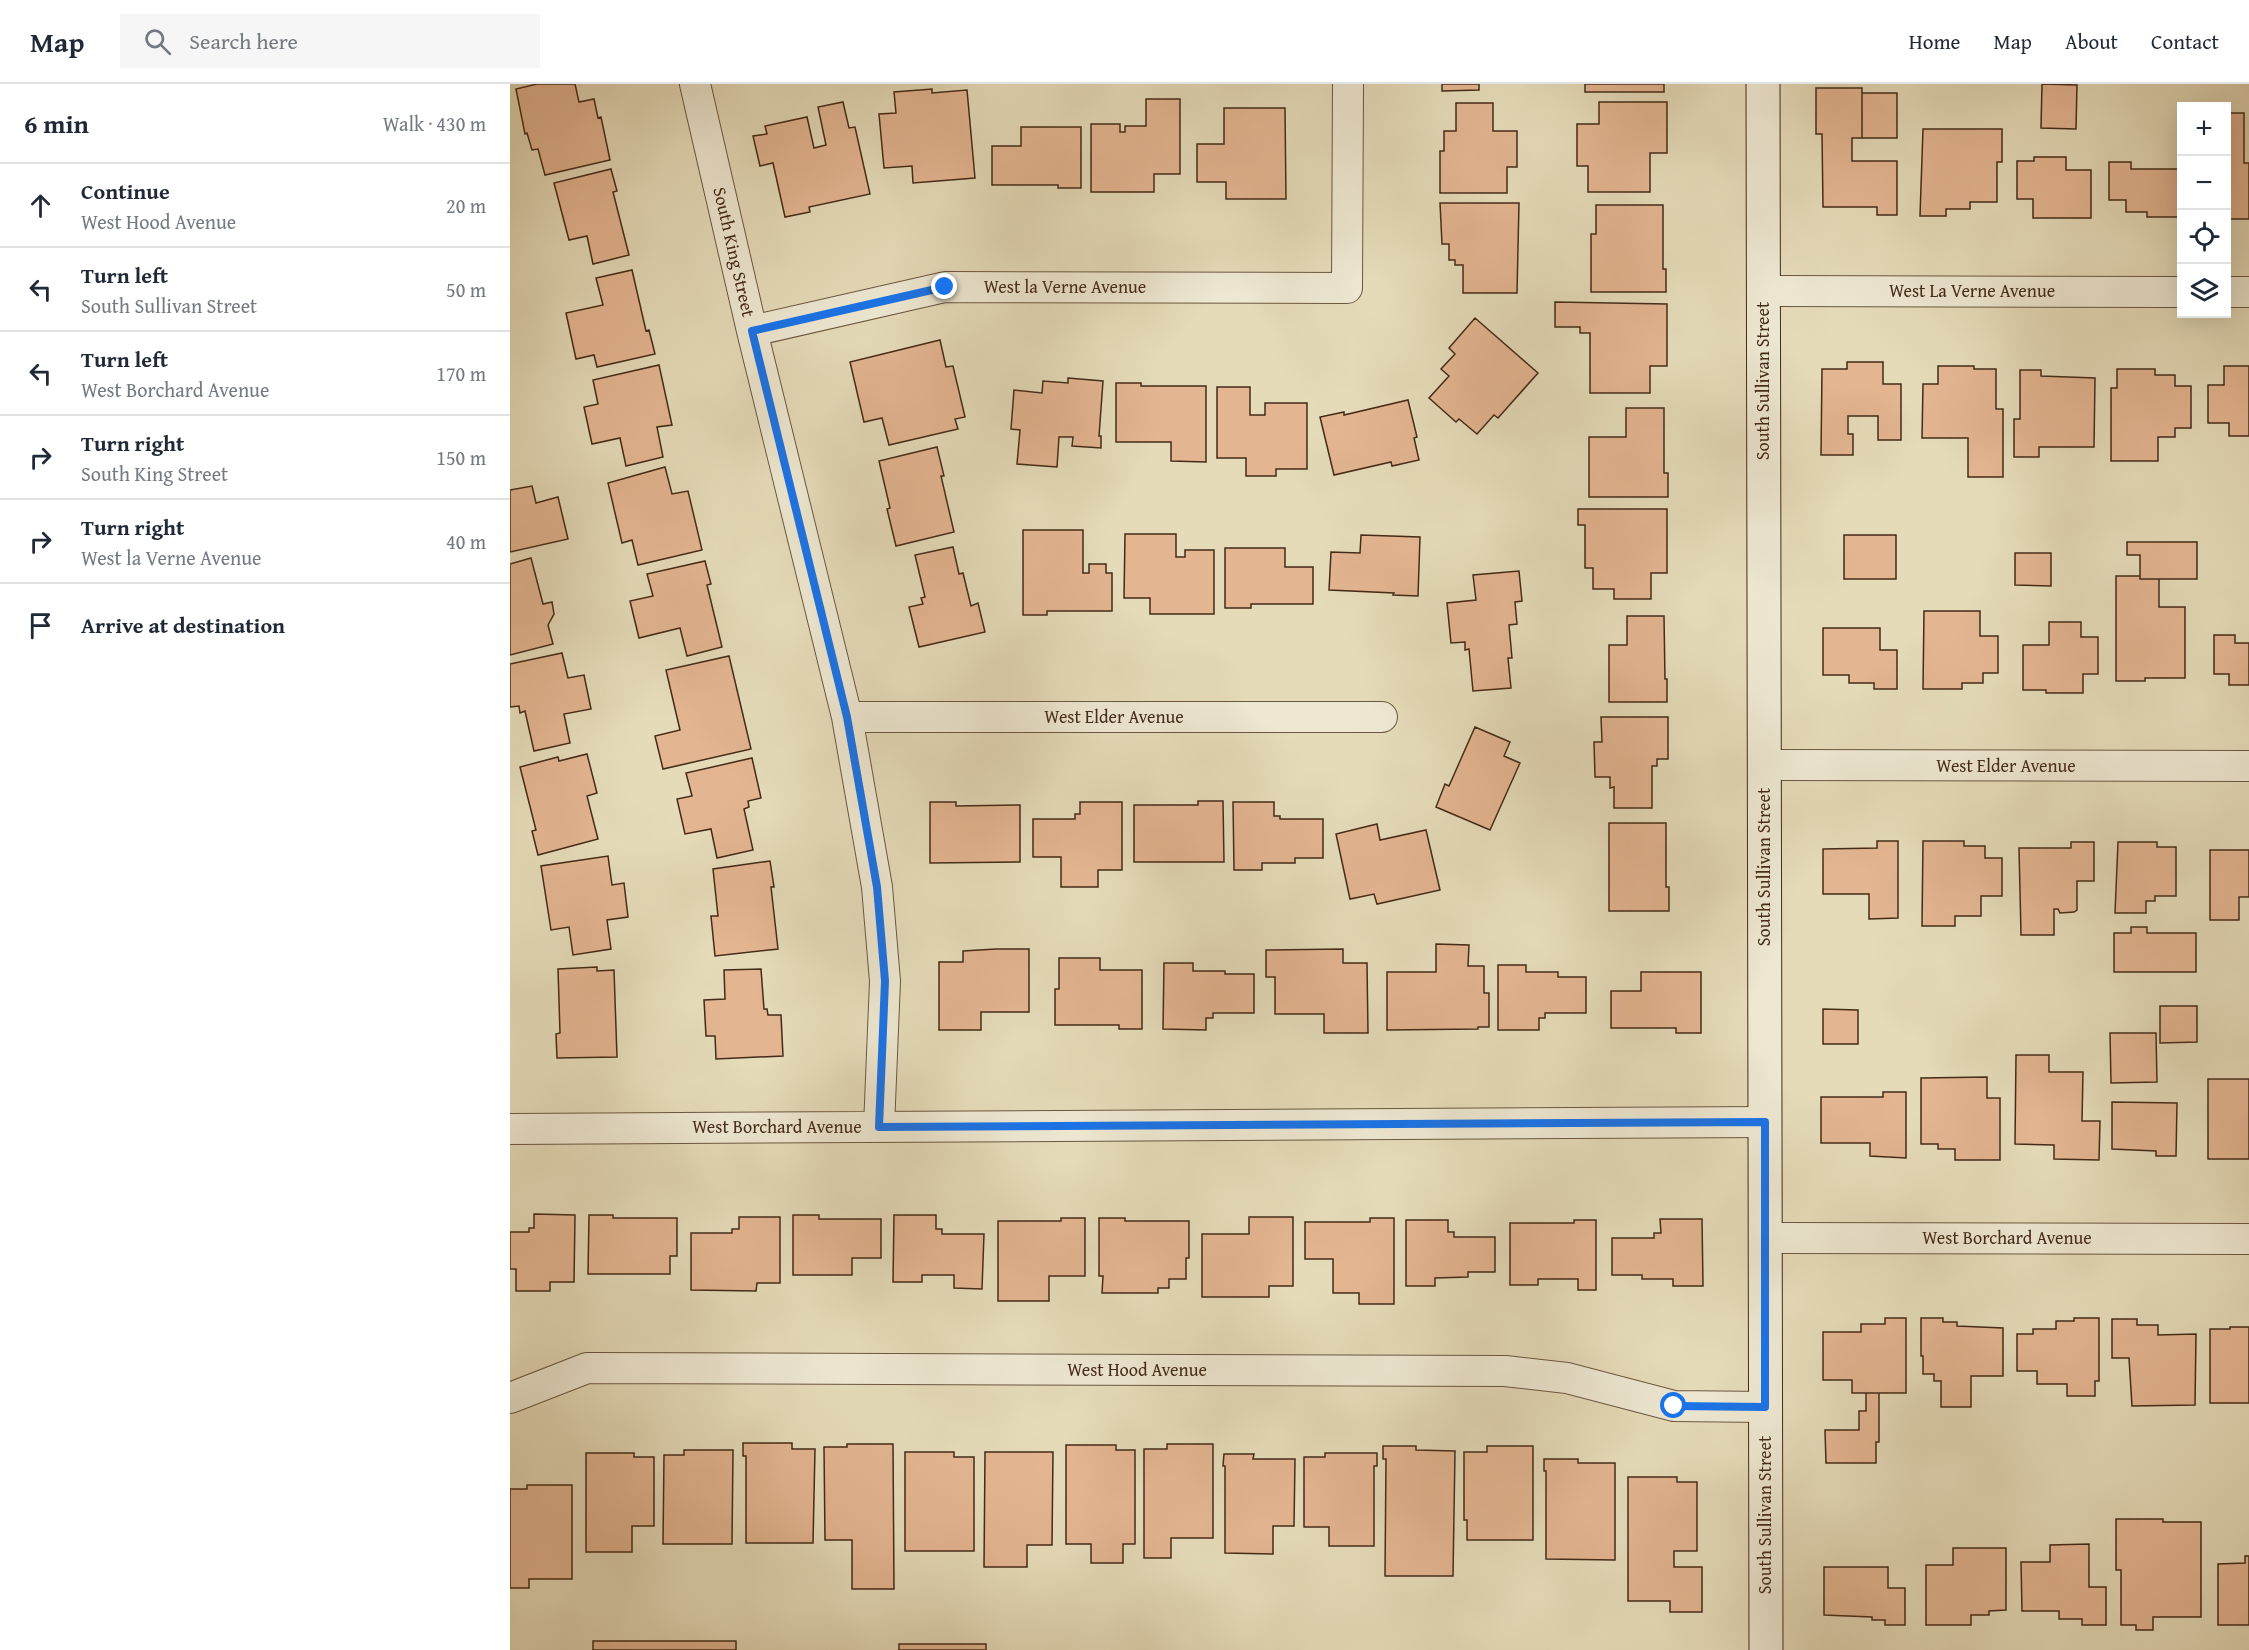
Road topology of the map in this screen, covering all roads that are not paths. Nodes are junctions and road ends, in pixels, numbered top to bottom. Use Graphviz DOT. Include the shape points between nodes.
graph roads {
  1 [pos="695,84"];
  2 [pos="1348,84"];
  3 [pos="1763,84"];
  4 [pos="1763,291"];
  5 [pos="2177,292"];
  6 [pos="2231,292"];
  7 [pos="2249,292"];
  8 [pos="752,331"];
  9 [pos="847,717"];
  10 [pos="1382,717"];
  11 [pos="1764,765"];
  12 [pos="2249,766"];
  13 [pos="1765,1122"];
  14 [pos="879,1127"];
  15 [pos="510,1128"];
  16 [pos="1765,1238"];
  17 [pos="2249,1239"];
  18 [pos="510,1398"];
  19 [pos="1765,1407"];
  20 [pos="1766,1650"];
  1 -- 8 [label="street, South King Street"];
  2 -- 8 [label="street, West la Verne Avenue" via="1347,288 945,287"];
  3 -- 4 [label="street, South Sullivan Street"];
  4 -- 5 [label="street, West La Verne Avenue"];
  4 -- 11 [label="street, South Sullivan Street"];
  6 -- 7 [label="street"];
  8 -- 9 [label="street, South King Street"];
  9 -- 10 [label="street, West Elder Avenue"];
  9 -- 14 [label="street, South King Street" via="877,887 885,981"];
  11 -- 12 [label="street, West Elder Avenue"];
  11 -- 13 [label="street, South Sullivan Street"];
  13 -- 14 [label="street, West Borchard Avenue"];
  13 -- 16 [label="street, South Sullivan Street"];
  14 -- 15 [label="street, West Borchard Avenue"];
  16 -- 17 [label="street, West Borchard Avenue"];
  16 -- 19 [label="street, South Sullivan Street"];
  18 -- 19 [label="street, West Hood Avenue" via="586,1368 1493,1371 1567,1378 1674,1406"];
  19 -- 20 [label="street, South Sullivan Street"];
}
